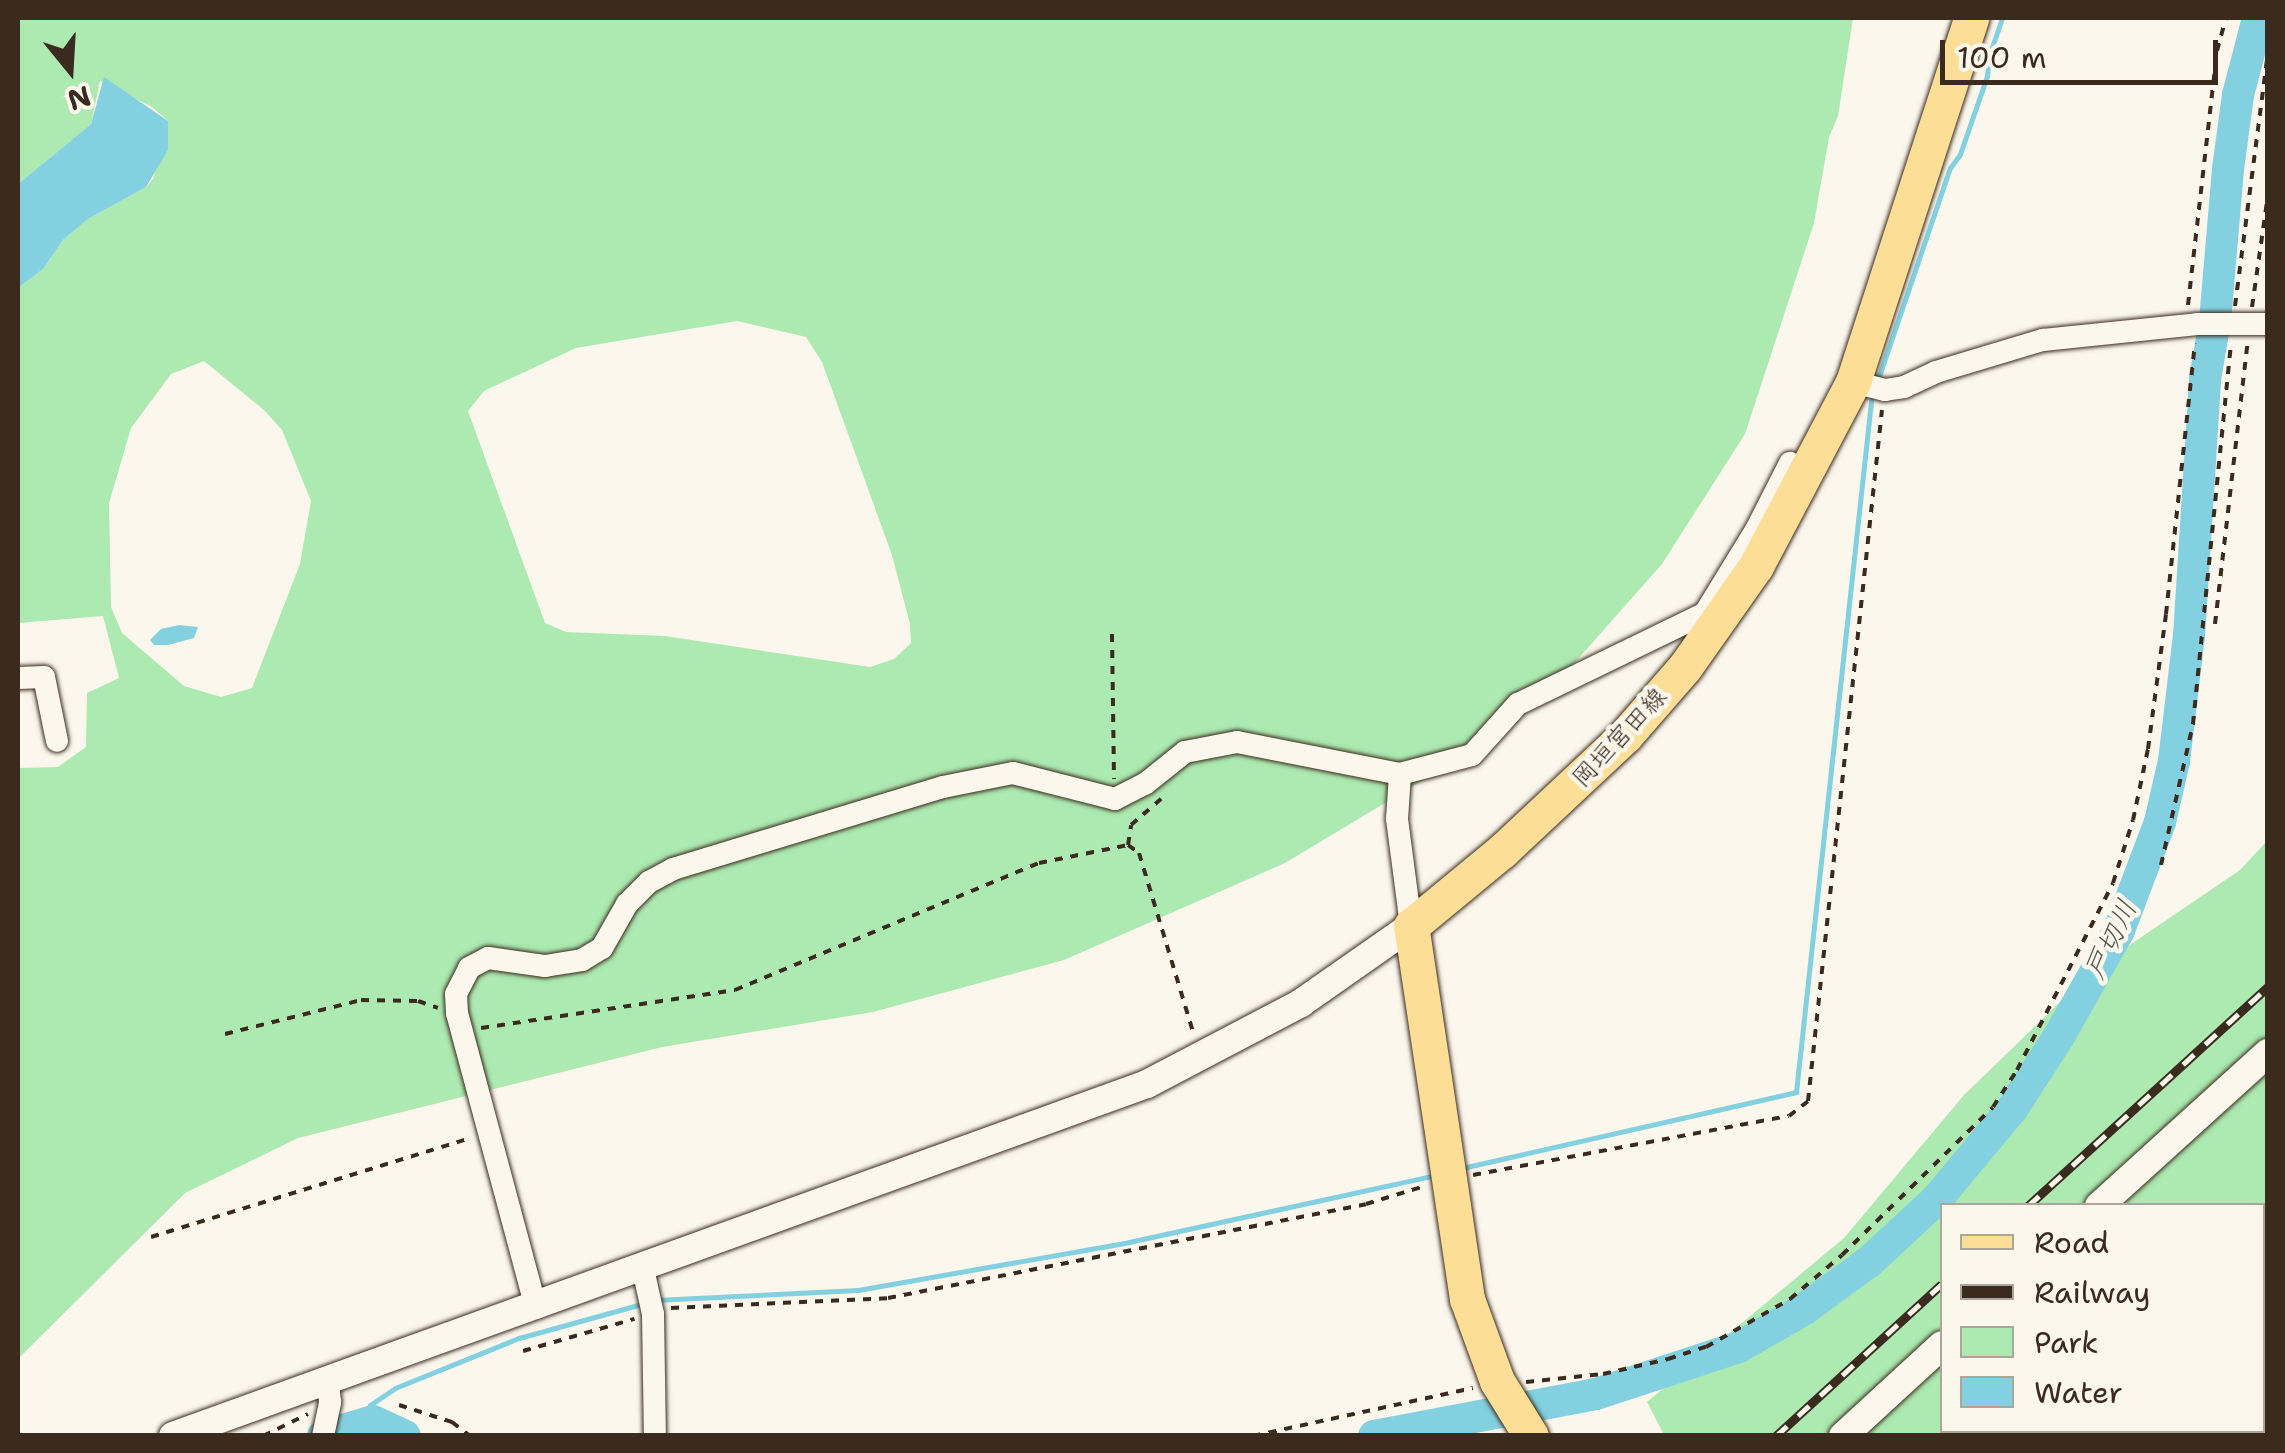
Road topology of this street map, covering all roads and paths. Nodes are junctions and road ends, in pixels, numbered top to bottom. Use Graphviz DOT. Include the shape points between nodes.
graph roads {
  1 [pos="1971,18"];
  2 [pos="2226,18"];
  3 [pos="2268,53"];
  4 [pos="2268,195"];
  5 [pos="2191,324"];
  6 [pos="2250,324"];
  7 [pos="1869,386"];
  8 [pos="1790,462"];
  9 [pos="2214,624"];
  10 [pos="1112,634"];
  11 [pos="18,678"];
  12 [pos="57,741"];
  13 [pos="1400,774"];
  14 [pos="1114,799"];
  15 [pos="2162,866"];
  16 [pos="1411,926"];
  17 [pos="460,1025"];
  18 [pos="226,1034"];
  19 [pos="2268,1053"];
  20 [pos="1202,1057"];
  21 [pos="490,1132"];
  22 [pos="1446,1180"];
  23 [pos="2101,1203"];
  24 [pos="150,1237"];
  25 [pos="643,1269"];
  26 [pos="536,1308"];
  27 [pos="654,1314"];
  28 [pos="1940,1348"];
  29 [pos="523,1351"];
  30 [pos="1500,1386"];
  31 [pos="329,1392"];
  32 [pos="399,1404"];
  33 [pos="1528,1430"];
  34 [pos="174,1436"];
  35 [pos="263,1436"];
  36 [pos="322,1436"];
  37 [pos="470,1436"];
  38 [pos="655,1436"];
  39 [pos="1252,1436"];
  40 [pos="1843,1436"];
  1 -- 7 [label="main road, 岡垣宮田線"];
  2 -- 5 [label="path" via="2216,51"];
  3 -- 6 [label="path"];
  4 -- 6 [label="path"];
  5 -- 6 [label="street"];
  5 -- 7 [label="street" via="2043,340"];
  5 -- 30 [label="path" via="2166,614 2133,820 2113,883 2018,1070 1993,1106 1790,1299 1706,1347 1668,1359"];
  6 -- 9 [label="path"];
  6 -- 15 [label="path" via="2193,724"];
  7 -- 16 [label="main road, 岡垣宮田線" via="1685,667 1565,794"];
  7 -- 22 [label="path" via="1808,1101 1789,1116"];
  8 -- 13 [label="street" via="1705,613 1518,704 1472,755"];
  10 -- 14 [label="path"];
  11 -- 12 [label="street" via="44,677"];
  13 -- 14 [label="street" via="1237,742 1185,752"];
  13 -- 16 [label="street" via="1397,819"];
  14 -- 17 [label="street" via="1013,773 943,787 673,869 627,904 602,948 582,960 546,966 488,958 469,968 456,994"];
  16 -- 20 [label="street" via="1301,1003"];
  16 -- 22 [label="main road"];
  17 -- 18 [label="path" via="418,1001 361,1000"];
  17 -- 20 [label="path" via="735,990 1038,863 1128,846 1139,854"];
  17 -- 21 [label="street"];
  19 -- 23 [label="street"];
  20 -- 25 [label="street" via="1088,1108"];
  21 -- 24 [label="path"];
  21 -- 26 [label="street"];
  22 -- 27 [label="path" via="1366,1204 888,1298 666,1308"];
  22 -- 30 [label="main road" via="1466,1299"];
  25 -- 26 [label="street"];
  25 -- 27 [label="street"];
  26 -- 31 [label="street"];
  27 -- 29 [label="path"];
  27 -- 38 [label="street"];
  28 -- 40 [label="street"];
  30 -- 33 [label="main road"];
  30 -- 39 [label="path"];
  31 -- 34 [label="street"];
  31 -- 35 [label="path"];
  31 -- 36 [label="street"];
  32 -- 37 [label="path" via="452,1422"];
}
